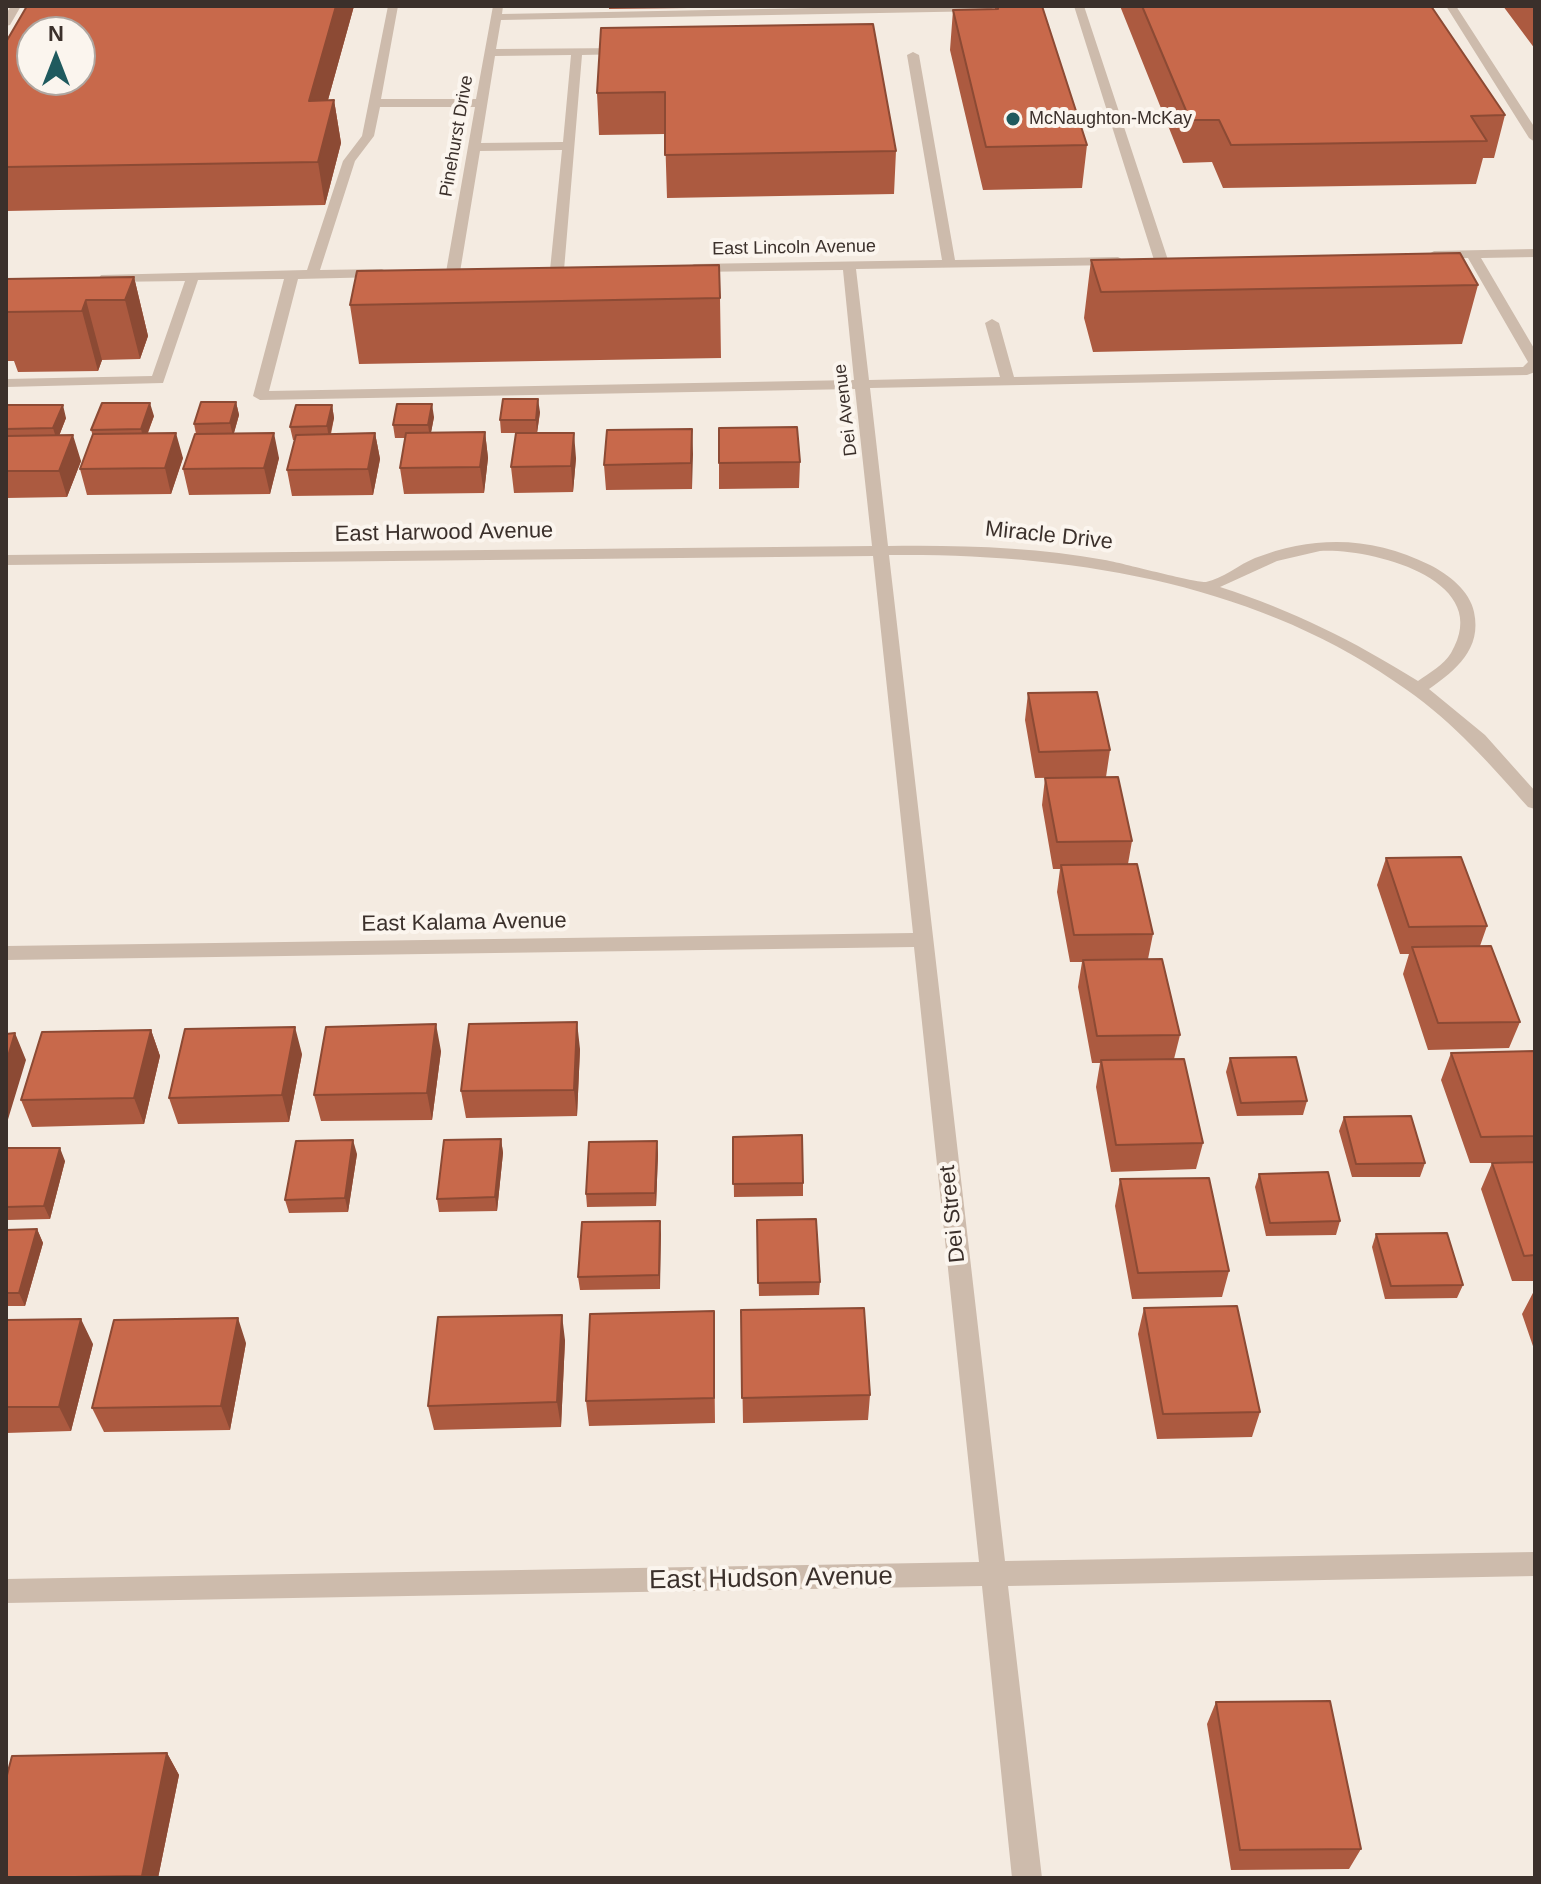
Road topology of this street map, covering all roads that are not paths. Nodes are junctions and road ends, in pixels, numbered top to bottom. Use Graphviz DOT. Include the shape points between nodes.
graph roads {
  1 [pos="16,6"];
  2 [pos="393,6"];
  3 [pos="1079,6"];
  4 [pos="1451,6"];
  5 [pos="988,8"];
  6 [pos="497,11"];
  7 [pos="6,23"];
  8 [pos="641,51"];
  9 [pos="577,52"];
  10 [pos="490,53"];
  11 [pos="913,55"];
  12 [pos="374,103"];
  13 [pos="481,103"];
  14 [pos="1535,138"];
  15 [pos="568,146"];
  16 [pos="474,147"];
  17 [pos="1535,253"];
  18 [pos="1472,254"];
  19 [pos="1425,255"];
  20 [pos="1161,260"];
  21 [pos="1176,260"];
  22 [pos="949,263"];
  23 [pos="849,265"];
  24 [pos="680,268"];
  25 [pos="572,270"];
  26 [pos="437,272"];
  27 [pos="391,273"];
  28 [pos="292,275"];
  29 [pos="312,275"];
  30 [pos="193,276"];
  31 [pos="86,278"];
  32 [pos="992,323"];
  33 [pos="1535,363"];
  34 [pos="1008,381"];
  35 [pos="6,383"];
  36 [pos="863,385"];
  37 [pos="882,550"];
  38 [pos="6,560"];
  39 [pos="1210,586"];
  40 [pos="1418,689"];
  41 [pos="1535,803"];
  42 [pos="922,940"];
  43 [pos="6,953"];
  44 [pos="1535,1564"];
  45 [pos="993,1574"];
  46 [pos="6,1591"];
  47 [pos="1027,1878"];
  1 -- 7 [label="street"];
  2 -- 12 [label="street"];
  3 -- 20 [label="street"];
  4 -- 14 [label="street"];
  5 -- 6 [label="street"];
  6 -- 10 [label="street, Pinehurst Drive"];
  8 -- 9 [label="street"];
  9 -- 10 [label="street"];
  9 -- 15 [label="street"];
  10 -- 13 [label="street, Pinehurst Drive"];
  11 -- 22 [label="street"];
  12 -- 13 [label="street"];
  12 -- 29 [label="street" via="368,136 349,161"];
  13 -- 16 [label="street, Pinehurst Drive"];
  15 -- 16 [label="street"];
  15 -- 25 [label="street" via="549,270"];
  16 -- 26 [label="street, Pinehurst Drive" via="460,272"];
  17 -- 18 [label="street"];
  18 -- 19 [label="street"];
  18 -- 33 [label="street"];
  20 -- 21 [label="street, East Lincoln Avenue"];
  20 -- 22 [label="street, East Lincoln Avenue"];
  22 -- 23 [label="street, East Lincoln Avenue"];
  23 -- 24 [label="street, East Lincoln Avenue"];
  23 -- 36 [label="street, Dei Avenue"];
  27 -- 29 [label="street"];
  28 -- 29 [label="street"];
  28 -- 30 [label="street"];
  28 -- 36 [label="street" via="260,396"];
  30 -- 31 [label="street"];
  30 -- 35 [label="street" via="158,380"];
  32 -- 34 [label="street"];
  33 -- 34 [label="street" via="1527,371"];
  34 -- 36 [label="street"];
  36 -- 37 [label="street, Dei Avenue"];
  37 -- 38 [label="street, East Harwood Avenue"];
  37 -- 39 [label="street, Miracle Drive" via="1059,555"];
  37 -- 42 [label="street, Dei Street"];
  39 -- 40 [label="street, Miracle Drive" via="1327,635"];
  39 -- 40 [label="street" via="1270,557 1302,549 1337,545 1405,557 1455,590 1468,624 1461,652"];
  40 -- 41 [label="street, Miracle Drive" via="1496,757"];
  42 -- 43 [label="street, East Kalama Avenue"];
  42 -- 45 [label="street, Dei Street"];
  44 -- 45 [label="street, East Hudson Avenue"];
  45 -- 46 [label="street, East Hudson Avenue"];
  45 -- 47 [label="street, Dei Street"];
}
